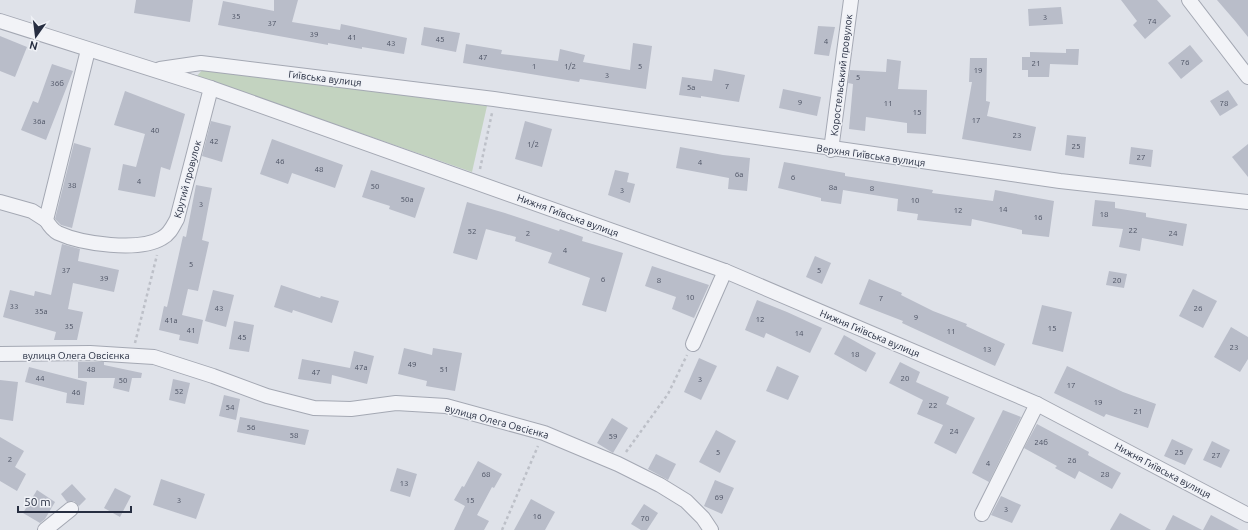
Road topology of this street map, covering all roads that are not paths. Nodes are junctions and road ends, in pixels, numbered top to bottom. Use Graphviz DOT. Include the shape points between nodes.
graph roads {
  1 [pos="851,0"];
  2 [pos="1188,0"];
  3 [pos="0,21"];
  4 [pos="88,50"];
  5 [pos="157,69"];
  6 [pos="1248,77"];
  7 [pos="211,88"];
  8 [pos="494,100"];
  9 [pos="831,150"];
  10 [pos="477,183"];
  11 [pos="0,202"];
  12 [pos="1248,202"];
  13 [pos="46,220"];
  14 [pos="725,271"];
  15 [pos="693,344"];
  16 [pos="0,354"];
  17 [pos="1037,404"];
  18 [pos="71,509"];
  19 [pos="982,514"];
  20 [pos="1248,515"];
  21 [pos="45,530"];
  22 [pos="711,530"];
  1 -- 9 [label="street, Коростельський провулок"];
  2 -- 6 [label="street"];
  3 -- 4 [label="street, Гиївська вулиця"];
  4 -- 5 [label="street, Гиївська вулиця"];
  4 -- 13 [label="street"];
  5 -- 7 [label="street, Гиївська вулиця"];
  5 -- 8 [label="street, Гиївська вулиця" via="201,63"];
  7 -- 10 [label="street, Гиївська вулиця"];
  7 -- 13 [label="street, Крутий провулок" via="177,219 170,232 161,239 140,245 95,243 58,233"];
  8 -- 9 [label="street, Верхня Гиївська вулиця"];
  9 -- 12 [label="street, Верхня Гиївська вулиця" via="1060,182"];
  10 -- 14 [label="street, Нижня Гиївська вулиця"];
  11 -- 13 [label="street" via="32,211"];
  14 -- 15 [label="street"];
  14 -- 17 [label="street, Нижня Гиївська вулиця"];
  16 -- 22 [label="street, вулиця Олега Овсієнка" via="90,353 154,357 267,396 314,408 351,409 396,403 446,406 544,433 618,464 686,501"];
  17 -- 19 [label="street"];
  17 -- 20 [label="street, Нижня Гиївська вулиця"];
  18 -- 21 [label="street"];
}
